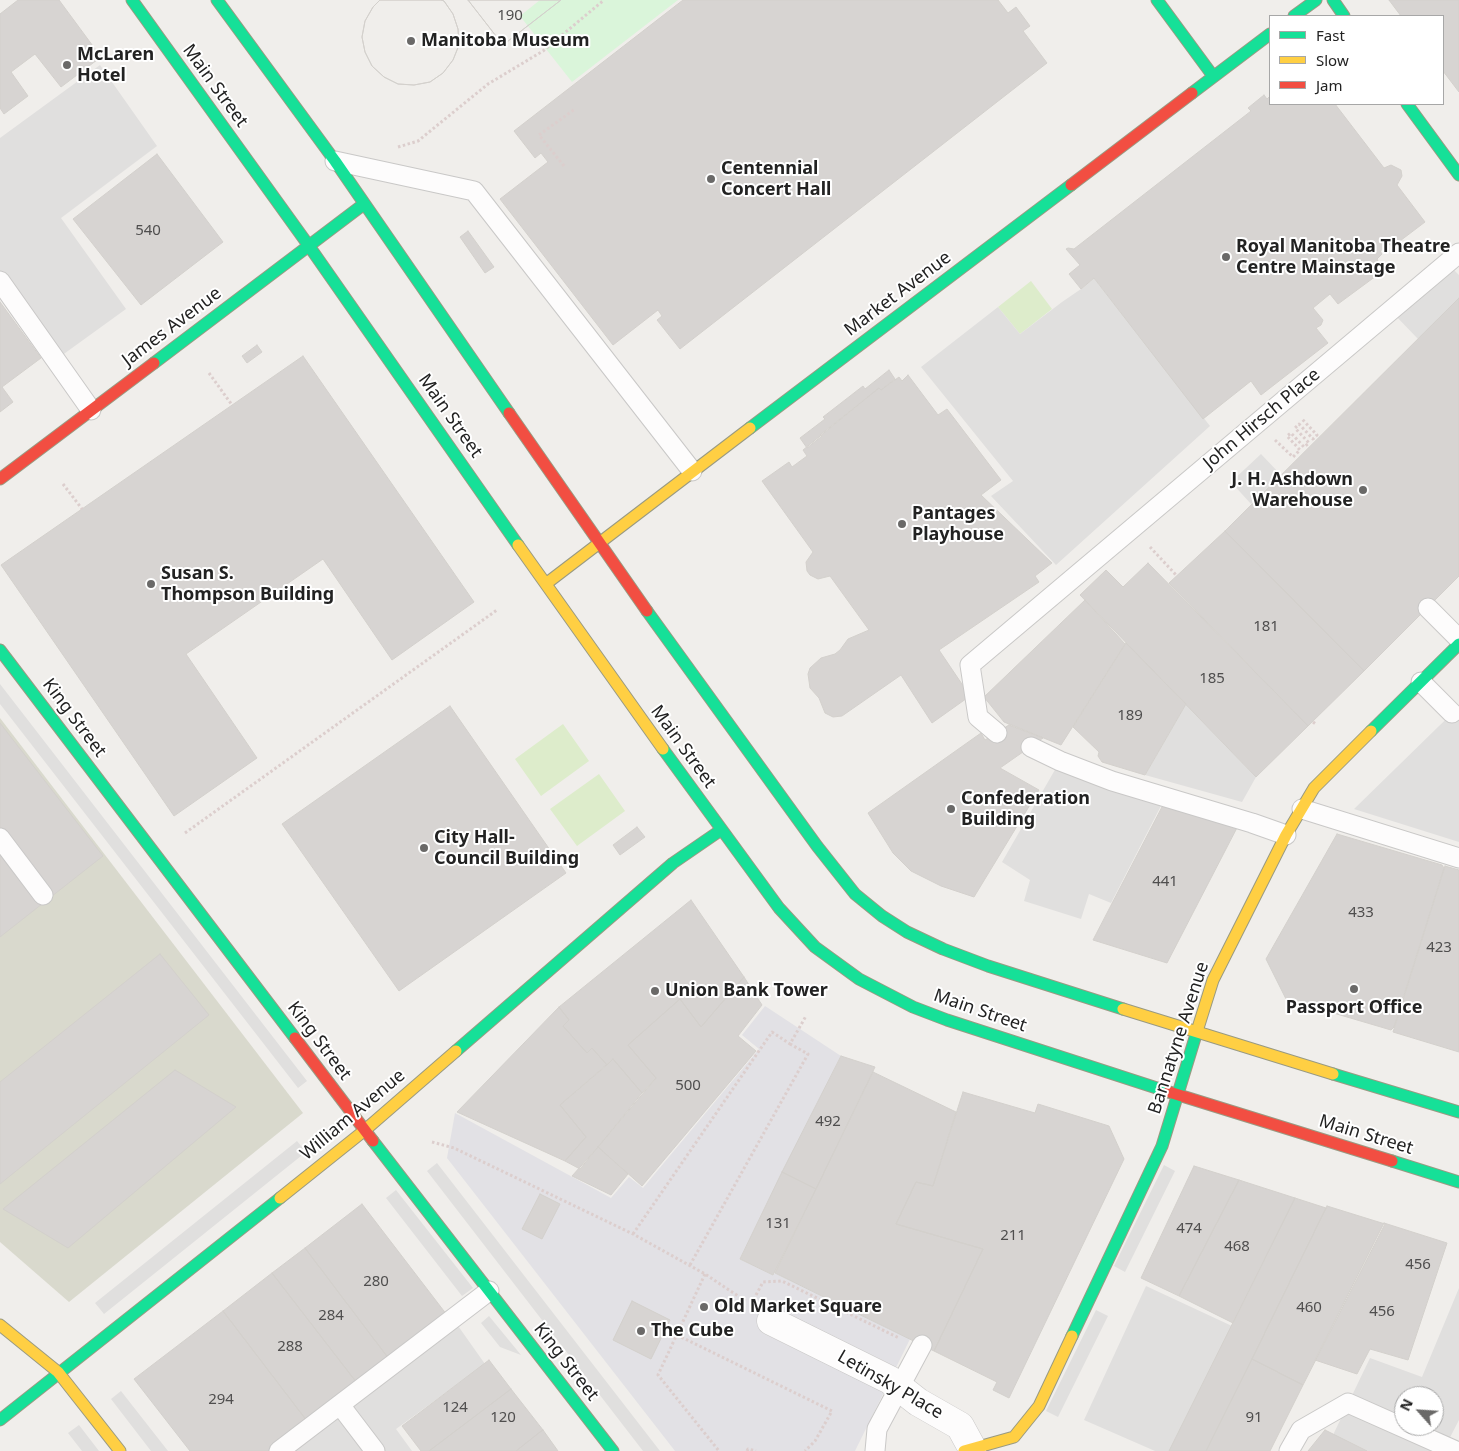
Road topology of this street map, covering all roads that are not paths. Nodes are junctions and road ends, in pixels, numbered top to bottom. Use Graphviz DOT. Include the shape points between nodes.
graph roads {
  1 [pos="132,0"];
  2 [pos="217,0"];
  3 [pos="1157,0"];
  4 [pos="1316,0"];
  5 [pos="1333,0"];
  6 [pos="1295,15"];
  7 [pos="1343,15"];
  8 [pos="1269,35"];
  9 [pos="1213,76"];
  10 [pos="1408,105"];
  11 [pos="335,161"];
  12 [pos="1459,176"];
  13 [pos="364,204"];
  14 [pos="309,246"];
  15 [pos="1459,253"];
  16 [pos="0,281"];
  17 [pos="91,410"];
  18 [pos="692,471"];
  19 [pos="0,479"];
  20 [pos="599,542"];
  21 [pos="546,583"];
  22 [pos="1428,608"];
  23 [pos="1459,639"];
  24 [pos="1459,644"];
  25 [pos="0,650"];
  26 [pos="1421,682"];
  27 [pos="1452,713"];
  28 [pos="997,733"];
  29 [pos="1031,747"];
  30 [pos="1302,809"];
  31 [pos="721,830"];
  32 [pos="1286,835"];
  33 [pos="0,838"];
  34 [pos="1459,858"];
  35 [pos="43,895"];
  36 [pos="1196,1032"];
  37 [pos="1177,1094"];
  38 [pos="1459,1112"];
  39 [pos="365,1130"];
  40 [pos="1459,1182"];
  41 [pos="489,1291"];
  42 [pos="761,1312"];
  43 [pos="0,1325"];
  44 [pos="920,1348"];
  45 [pos="58,1372"];
  46 [pos="899,1387"];
  47 [pos="340,1405"];
  48 [pos="0,1420"];
  49 [pos="1014,1437"];
  50 [pos="1025,1446"];
  51 [pos="969,1450"];
  52 [pos="120,1451"];
  53 [pos="279,1451"];
  54 [pos="375,1451"];
  55 [pos="613,1451"];
  56 [pos="875,1451"];
  57 [pos="1289,1451"];
  58 [pos="1456,1451"];
  1 -- 14 [label="main road, Main Street"];
  2 -- 11 [label="main road"];
  3 -- 9 [label="main road"];
  4 -- 6 [label="main road"];
  5 -- 7 [label="main road"];
  8 -- 9 [label="main road, Market Avenue"];
  9 -- 18 [label="main road, Market Avenue"];
  10 -- 12 [label="main road"];
  11 -- 13 [label="main road"];
  11 -- 18 [label="lane" via="474,191"];
  13 -- 14 [label="main road, James Avenue"];
  13 -- 20 [label="main road"];
  14 -- 17 [label="main road, James Avenue"];
  14 -- 21 [label="main road, Main Street"];
  15 -- 28 [label="lane, John Hirsch Place" via="970,665 978,717"];
  16 -- 17 [label="lane"];
  17 -- 19 [label="main road, James Avenue"];
  18 -- 20 [label="main road, Market Avenue"];
  20 -- 21 [label="main road, Market Avenue"];
  20 -- 36 [label="main road" via="855,894 907,932 943,949"];
  21 -- 31 [label="main road, Main Street"];
  22 -- 23 [label="lane"];
  24 -- 26 [label="main road, Bannatyne Avenue"];
  25 -- 39 [label="main road, King Street"];
  26 -- 27 [label="lane"];
  26 -- 30 [label="main road, Bannatyne Avenue" via="1314,788"];
  29 -- 32 [label="lane" via="1112,782"];
  30 -- 32 [label="main road, Bannatyne Avenue"];
  30 -- 34 [label="lane"];
  31 -- 37 [label="main road, Main Street" via="796,928 859,979 912,1007 947,1020"];
  31 -- 39 [label="main road, William Avenue" via="673,863"];
  32 -- 36 [label="main road, Bannatyne Avenue" via="1213,980"];
  33 -- 35 [label="lane"];
  36 -- 37 [label="main road, Bannatyne Avenue"];
  36 -- 38 [label="main road"];
  37 -- 40 [label="main road, Main Street"];
  37 -- 49 [label="main road, Bannatyne Avenue" via="1156,1162 1039,1406"];
  39 -- 41 [label="main road, King Street"];
  39 -- 45 [label="main road, William Avenue"];
  41 -- 47 [label="lane"];
  41 -- 55 [label="main road, King Street"];
  42 -- 46 [label="street, Letinsky Place"];
  43 -- 45 [label="main road"];
  44 -- 46 [label="lane"];
  45 -- 48 [label="main road, William Avenue"];
  45 -- 52 [label="main road"];
  46 -- 51 [label="street, Letinsky Place" via="960,1426"];
  46 -- 56 [label="lane" via="877,1429"];
  47 -- 53 [label="lane"];
  47 -- 54 [label="lane"];
  49 -- 50 [label="main road"];
  49 -- 51 [label="main road"];
  57 -- 58 [label="lane" via="1301,1430 1348,1403"];
}
